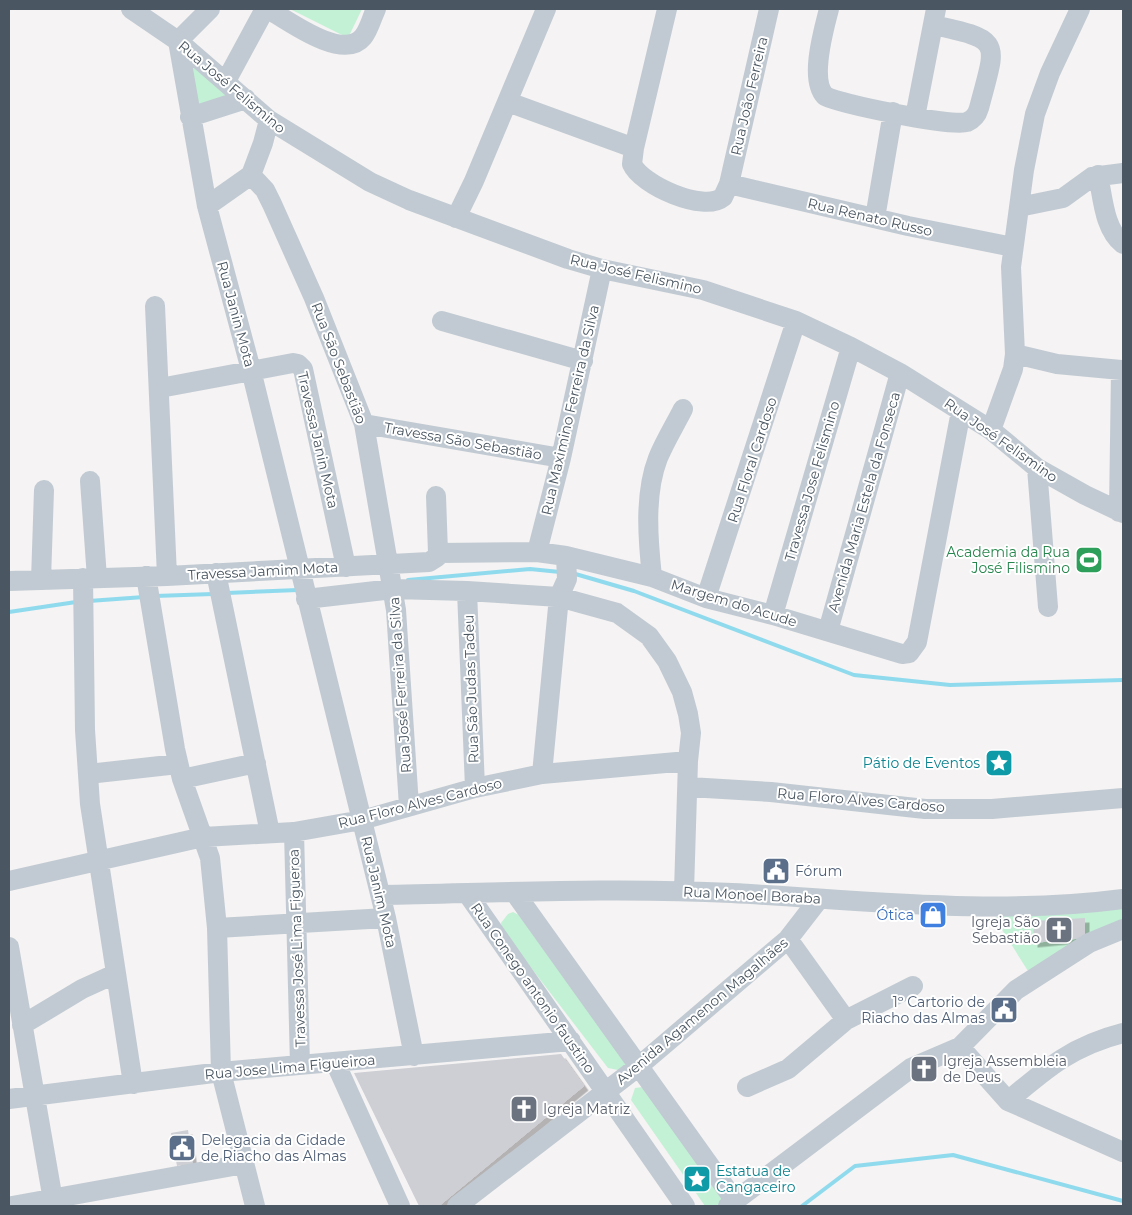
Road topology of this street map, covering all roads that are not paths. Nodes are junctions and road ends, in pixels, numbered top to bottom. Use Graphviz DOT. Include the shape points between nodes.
graph roads {
  1 [pos="131,9"];
  2 [pos="210,9"];
  3 [pos="266,9"];
  4 [pos="376,9"];
  5 [pos="546,9"];
  6 [pos="667,9"];
  7 [pos="769,9"];
  8 [pos="829,9"];
  9 [pos="1080,9"];
  10 [pos="935,17"];
  11 [pos="178,41"];
  12 [pos="226,81"];
  13 [pos="246,99"];
  14 [pos="508,102"];
  15 [pos="893,112"];
  16 [pos="190,117"];
  17 [pos="914,117"];
  18 [pos="269,120"];
  19 [pos="634,148"];
  20 [pos="1123,173"];
  21 [pos="250,175"];
  22 [pos="1098,175"];
  23 [pos="729,184"];
  24 [pos="207,206"];
  25 [pos="1018,207"];
  26 [pos="456,218"];
  27 [pos="875,218"];
  28 [pos="1123,244"];
  29 [pos="1013,247"];
  30 [pos="602,269"];
  31 [pos="155,306"];
  32 [pos="442,321"];
  33 [pos="796,321"];
  34 [pos="851,347"];
  35 [pos="1015,354"];
  36 [pos="583,361"];
  37 [pos="251,370"];
  38 [pos="1122,370"];
  39 [pos="900,373"];
  40 [pos="160,388"];
  41 [pos="683,409"];
  42 [pos="961,411"];
  43 [pos="364,424"];
  44 [pos="991,430"];
  45 [pos="561,458"];
  46 [pos="1037,468"];
  47 [pos="90,481"];
  48 [pos="44,490"];
  49 [pos="436,496"];
  50 [pos="1121,513"];
  51 [pos="537,552"];
  52 [pos="434,557"];
  53 [pos="388,565"];
  54 [pos="346,567"];
  55 [pos="216,573"];
  56 [pos="565,575"];
  57 [pos="146,576"];
  58 [pos="167,576"];
  59 [pos="652,577"];
  60 [pos="90,578"];
  61 [pos="42,580"];
  62 [pos="9,581"];
  63 [pos="303,587"];
  64 [pos="393,589"];
  65 [pos="467,591"];
  66 [pos="706,598"];
  67 [pos="1048,607"];
  68 [pos="773,615"];
  69 [pos="828,631"];
  70 [pos="688,761"];
  71 [pos="256,763"];
  72 [pos="180,771"];
  73 [pos="88,774"];
  74 [pos="542,774"];
  75 [pos="689,787"];
  76 [pos="475,788"];
  77 [pos="1123,798"];
  78 [pos="409,806"];
  79 [pos="362,820"];
  80 [pos="294,832"];
  81 [pos="270,833"];
  82 [pos="203,838"];
  83 [pos="98,860"];
  84 [pos="9,880"];
  85 [pos="684,891"];
  86 [pos="468,893"];
  87 [pos="515,893"];
  88 [pos="381,895"];
  89 [pos="819,899"];
  90 [pos="1123,899"];
  91 [pos="386,918"];
  92 [pos="297,925"];
  93 [pos="217,928"];
  94 [pos="1123,929"];
  95 [pos="788,939"];
  96 [pos="9,947"];
  97 [pos="116,974"];
  98 [pos="913,986"];
  99 [pos="846,1020"];
  100 [pos="22,1025"];
  101 [pos="1123,1033"];
  102 [pos="571,1041"];
  103 [pos="960,1047"];
  104 [pos="414,1056"];
  105 [pos="335,1062"];
  106 [pos="300,1065"];
  107 [pos="639,1066"];
  108 [pos="221,1072"];
  109 [pos="132,1084"];
  110 [pos="747,1087"];
  111 [pos="605,1092"];
  112 [pos="34,1097"];
  113 [pos="9,1099"];
  114 [pos="1008,1101"];
  115 [pos="1123,1152"];
  116 [pos="244,1164"];
  117 [pos="53,1202"];
  118 [pos="732,1204"];
  119 [pos="12,1206"];
  120 [pos="255,1206"];
  121 [pos="400,1206"];
  122 [pos="457,1206"];
  123 [pos="685,1206"];
  1 -- 11 [label="street, Rua José Felismino"];
  2 -- 11 [label="street"];
  3 -- 4 [label="street" via="330,44 342,45 363,37"];
  3 -- 12 [label="street"];
  5 -- 14 [label="street"];
  6 -- 19 [label="street"];
  7 -- 23 [label="street, Rua João Ferreira"];
  8 -- 15 [label="street" via="819,56 822,92 830,98"];
  9 -- 25 [label="street" via="1035,114"];
  10 -- 17 [label="street"];
  10 -- 17 [label="street" via="985,40 990,47 991,60 979,108 972,119 950,123"];
  11 -- 12 [label="street, Rua José Felismino"];
  11 -- 16 [label="street, Rua Janin Mota"];
  12 -- 13 [label="street, Rua José Felismino"];
  13 -- 16 [label="street"];
  13 -- 18 [label="street, Rua José Felismino"];
  14 -- 19 [label="street"];
  14 -- 26 [label="street"];
  15 -- 17 [label="street"];
  15 -- 27 [label="street"];
  16 -- 24 [label="street, Rua Janin Mota"];
  18 -- 21 [label="street"];
  18 -- 26 [label="street, Rua José Felismino" via="370,182"];
  19 -- 23 [label="street" via="632,164 638,174 682,197 713,202 723,197"];
  20 -- 22 [label="street"];
  21 -- 24 [label="street"];
  21 -- 43 [label="street, Rua São Sebastião" via="272,204"];
  22 -- 25 [label="street" via="1063,198"];
  22 -- 28 [label="street" via="1111,228"];
  23 -- 27 [label="street, Rua Renato Russo"];
  24 -- 37 [label="street, Rua Janin Mota"];
  25 -- 29 [label="street"];
  26 -- 30 [label="street, Rua José Felismino"];
  27 -- 29 [label="street, Rua Renato Russo"];
  29 -- 35 [label="street"];
  30 -- 33 [label="street, Rua José Felismino" via="703,290"];
  30 -- 36 [label="street, Rua Maximino Ferreira da Silva"];
  31 -- 40 [label="street"];
  32 -- 36 [label="street"];
  33 -- 34 [label="street, Rua José Felismino"];
  33 -- 66 [label="street, Rua Floral Cardoso"];
  34 -- 39 [label="street, Rua José Felismino"];
  34 -- 68 [label="street, Travessa Jose Felismino"];
  35 -- 38 [label="street" via="1057,364"];
  35 -- 44 [label="street" via="1013,369"];
  36 -- 45 [label="street, Rua Maximino Ferreira da Silva"];
  37 -- 40 [label="street, Travessa Janin Mota"];
  37 -- 54 [label="street, Travessa Janin Mota" via="293,363 303,369"];
  37 -- 63 [label="street, Rua Janin Mota"];
  38 -- 50 [label="street"];
  39 -- 42 [label="street, Rua José Felismino"];
  39 -- 69 [label="street, Avenida Maria Estela da Fonseca"];
  40 -- 58 [label="street"];
  41 -- 59 [label="street" via="658,458 651,485 649,548"];
  42 -- 44 [label="street, Rua José Felismino"];
  42 -- 69 [label="street, Margem do Acude" via="917,642 909,653 902,654"];
  43 -- 45 [label="street, Travessa São Sebastião"];
  43 -- 53 [label="street, Rua São Sebastião"];
  44 -- 46 [label="street, Rua José Felismino"];
  45 -- 51 [label="street, Rua Maximino Ferreira da Silva"];
  46 -- 50 [label="street, Rua José Felismino"];
  46 -- 67 [label="street"];
  47 -- 60 [label="street"];
  48 -- 61 [label="street"];
  49 -- 52 [label="street"];
  51 -- 52 [label="street"];
  51 -- 56 [label="street"];
  52 -- 53 [label="street, Travessa Jamim Mota"];
  53 -- 54 [label="street, Travessa Jamim Mota"];
  53 -- 64 [label="street, Rua José Ferreira da Silva"];
  54 -- 63 [label="street, Travessa Jamim Mota"];
  55 -- 58 [label="street, Travessa Jamim Mota"];
  55 -- 63 [label="street, Travessa Jamim Mota"];
  55 -- 71 [label="street"];
  56 -- 59 [label="street, Margem do Acude"];
  56 -- 65 [label="street"];
  56 -- 70 [label="street" via="648,636 667,661 682,692 688,714"];
  56 -- 74 [label="street"];
  57 -- 58 [label="street, Travessa Jamim Mota"];
  57 -- 60 [label="street, Travessa Jamim Mota"];
  57 -- 72 [label="street"];
  59 -- 66 [label="street, Margem do Acude"];
  60 -- 61 [label="street, Travessa Jamim Mota"];
  60 -- 73 [label="street" via="85,730"];
  61 -- 62 [label="street, Travessa Jamim Mota"];
  63 -- 64 [label="street"];
  63 -- 79 [label="street, Rua Janim Mota"];
  64 -- 65 [label="street"];
  64 -- 78 [label="street, Rua José Ferreira da Silva"];
  65 -- 76 [label="street, Rua São Judas Tadeu"];
  66 -- 68 [label="street, Margem do Acude"];
  68 -- 69 [label="street, Margem do Acude"];
  70 -- 74 [label="street, Rua Floro Alves Cardoso"];
  70 -- 75 [label="street"];
  71 -- 72 [label="street"];
  71 -- 81 [label="street"];
  72 -- 73 [label="street"];
  72 -- 82 [label="street"];
  73 -- 83 [label="street"];
  74 -- 76 [label="street, Rua Floro Alves Cardoso"];
  75 -- 77 [label="street, Rua Floro Alves Cardoso" via="771,792 926,809 992,809"];
  75 -- 85 [label="street"];
  76 -- 78 [label="street, Rua Floro Alves Cardoso"];
  78 -- 79 [label="street, Rua Floro Alves Cardoso"];
  79 -- 80 [label="street, Rua Floro Alves Cardoso"];
  79 -- 88 [label="street, Rua Janim Mota"];
  80 -- 81 [label="street, Rua Floro Alves Cardoso"];
  80 -- 92 [label="street, Travessa José Lima Figueroa"];
  81 -- 82 [label="street, Rua Floro Alves Cardoso"];
  82 -- 83 [label="street, Rua Floro Alves Cardoso"];
  82 -- 93 [label="street" via="210,858"];
  83 -- 84 [label="street, Rua Floro Alves Cardoso"];
  83 -- 97 [label="street"];
  85 -- 87 [label="street, Rua Monoel Boraba"];
  85 -- 89 [label="street, Rua Monoel Boraba"];
  86 -- 87 [label="street, Rua Monoel Boraba"];
  86 -- 88 [label="street, Rua Monoel Boraba"];
  86 -- 102 [label="street, Rua Conego antonio faustino"];
  87 -- 107 [label="street"];
  88 -- 91 [label="street, Rua Janim Mota"];
  89 -- 90 [label="street, Rua Monoel Boraba" via="1033,907"];
  89 -- 95 [label="street, Avenida Agamenon Magalhães"];
  91 -- 92 [label="street"];
  91 -- 104 [label="street, Rua Janim Mota"];
  92 -- 93 [label="street"];
  92 -- 106 [label="street, Travessa José Lima Figueroa"];
  93 -- 108 [label="street"];
  94 -- 103 [label="street" via="1089,943 1016,990"];
  95 -- 99 [label="street"];
  95 -- 107 [label="street, Avenida Agamenon Magalhães"];
  96 -- 100 [label="street"];
  97 -- 100 [label="street" via="82,989"];
  97 -- 109 [label="street"];
  98 -- 99 [label="street"];
  99 -- 110 [label="street" via="788,1070"];
  100 -- 112 [label="street"];
  101 -- 114 [label="street" via="1097,1040 1051,1064"];
  102 -- 104 [label="street, Rua Jose Lima Figueiroa"];
  102 -- 111 [label="street, Rua Conego antonio faustino"];
  103 -- 114 [label="street"];
  103 -- 118 [label="street" via="911,1068"];
  104 -- 105 [label="street, Rua Jose Lima Figueiroa"];
  105 -- 106 [label="street, Rua Jose Lima Figueiroa"];
  105 -- 121 [label="street"];
  106 -- 108 [label="street, Rua Jose Lima Figueiroa"];
  107 -- 111 [label="street, Avenida Agamenon Magalhães"];
  107 -- 118 [label="street"];
  108 -- 109 [label="street, Rua Jose Lima Figueiroa"];
  108 -- 116 [label="street"];
  109 -- 112 [label="street, Rua Jose Lima Figueiroa"];
  111 -- 122 [label="street, Avenida Agamenon Magalhães"];
  111 -- 123 [label="street, Rua Conego antonio faustino"];
  112 -- 113 [label="street, Rua Jose Lima Figueiroa"];
  112 -- 117 [label="street"];
  114 -- 115 [label="street"];
  116 -- 117 [label="street"];
  116 -- 120 [label="street"];
  117 -- 119 [label="street"];
}
